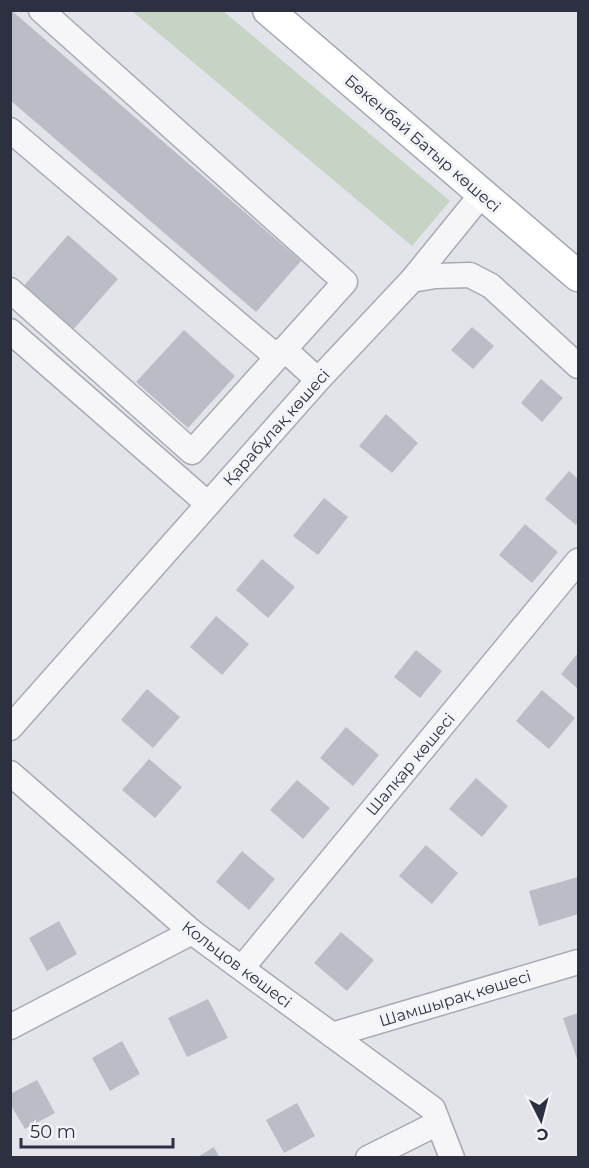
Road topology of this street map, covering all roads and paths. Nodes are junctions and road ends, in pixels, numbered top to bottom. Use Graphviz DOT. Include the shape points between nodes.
graph roads {
  1 [pos="41,10"];
  2 [pos="268,10"];
  3 [pos="10,130"];
  4 [pos="482,194"];
  5 [pos="579,276"];
  6 [pos="412,280"];
  7 [pos="10,290"];
  8 [pos="10,331"];
  9 [pos="280,353"];
  10 [pos="579,366"];
  11 [pos="318,380"];
  12 [pos="208,504"];
  13 [pos="577,566"];
  14 [pos="10,728"];
  15 [pos="10,773"];
  16 [pos="192,932"];
  17 [pos="579,962"];
  18 [pos="242,968"];
  19 [pos="10,1027"];
  20 [pos="332,1035"];
  21 [pos="438,1124"];
  22 [pos="368,1158"];
  23 [pos="452,1158"];
  1 -- 9 [label="street" via="345,282"];
  2 -- 4 [label="main road, Бөкенбай Батыр көшесі"];
  3 -- 9 [label="street"];
  4 -- 5 [label="main road, Бөкенбай Батыр көшесі"];
  4 -- 6 [label="street, Қарабұлақ көшесі"];
  6 -- 10 [label="street" via="470,275 484,282"];
  6 -- 11 [label="street, Қарабұлақ көшесі"];
  7 -- 9 [label="street" via="192,452"];
  8 -- 12 [label="street"];
  9 -- 11 [label="street"];
  11 -- 12 [label="street, Қарабұлақ көшесі"];
  12 -- 14 [label="street, Қарабұлақ көшесі"];
  13 -- 18 [label="street, Шалқар көшесі"];
  15 -- 16 [label="street, Кольцов көшесі"];
  16 -- 18 [label="street, Кольцов көшесі"];
  16 -- 19 [label="street"];
  17 -- 20 [label="street, Шамшырақ көшесі"];
  18 -- 20 [label="street, Кольцов көшесі"];
  20 -- 21 [label="street, Кольцов көшесі" via="432,1109"];
  21 -- 22 [label="street"];
  21 -- 23 [label="street, Кольцов көшесі"];
}
